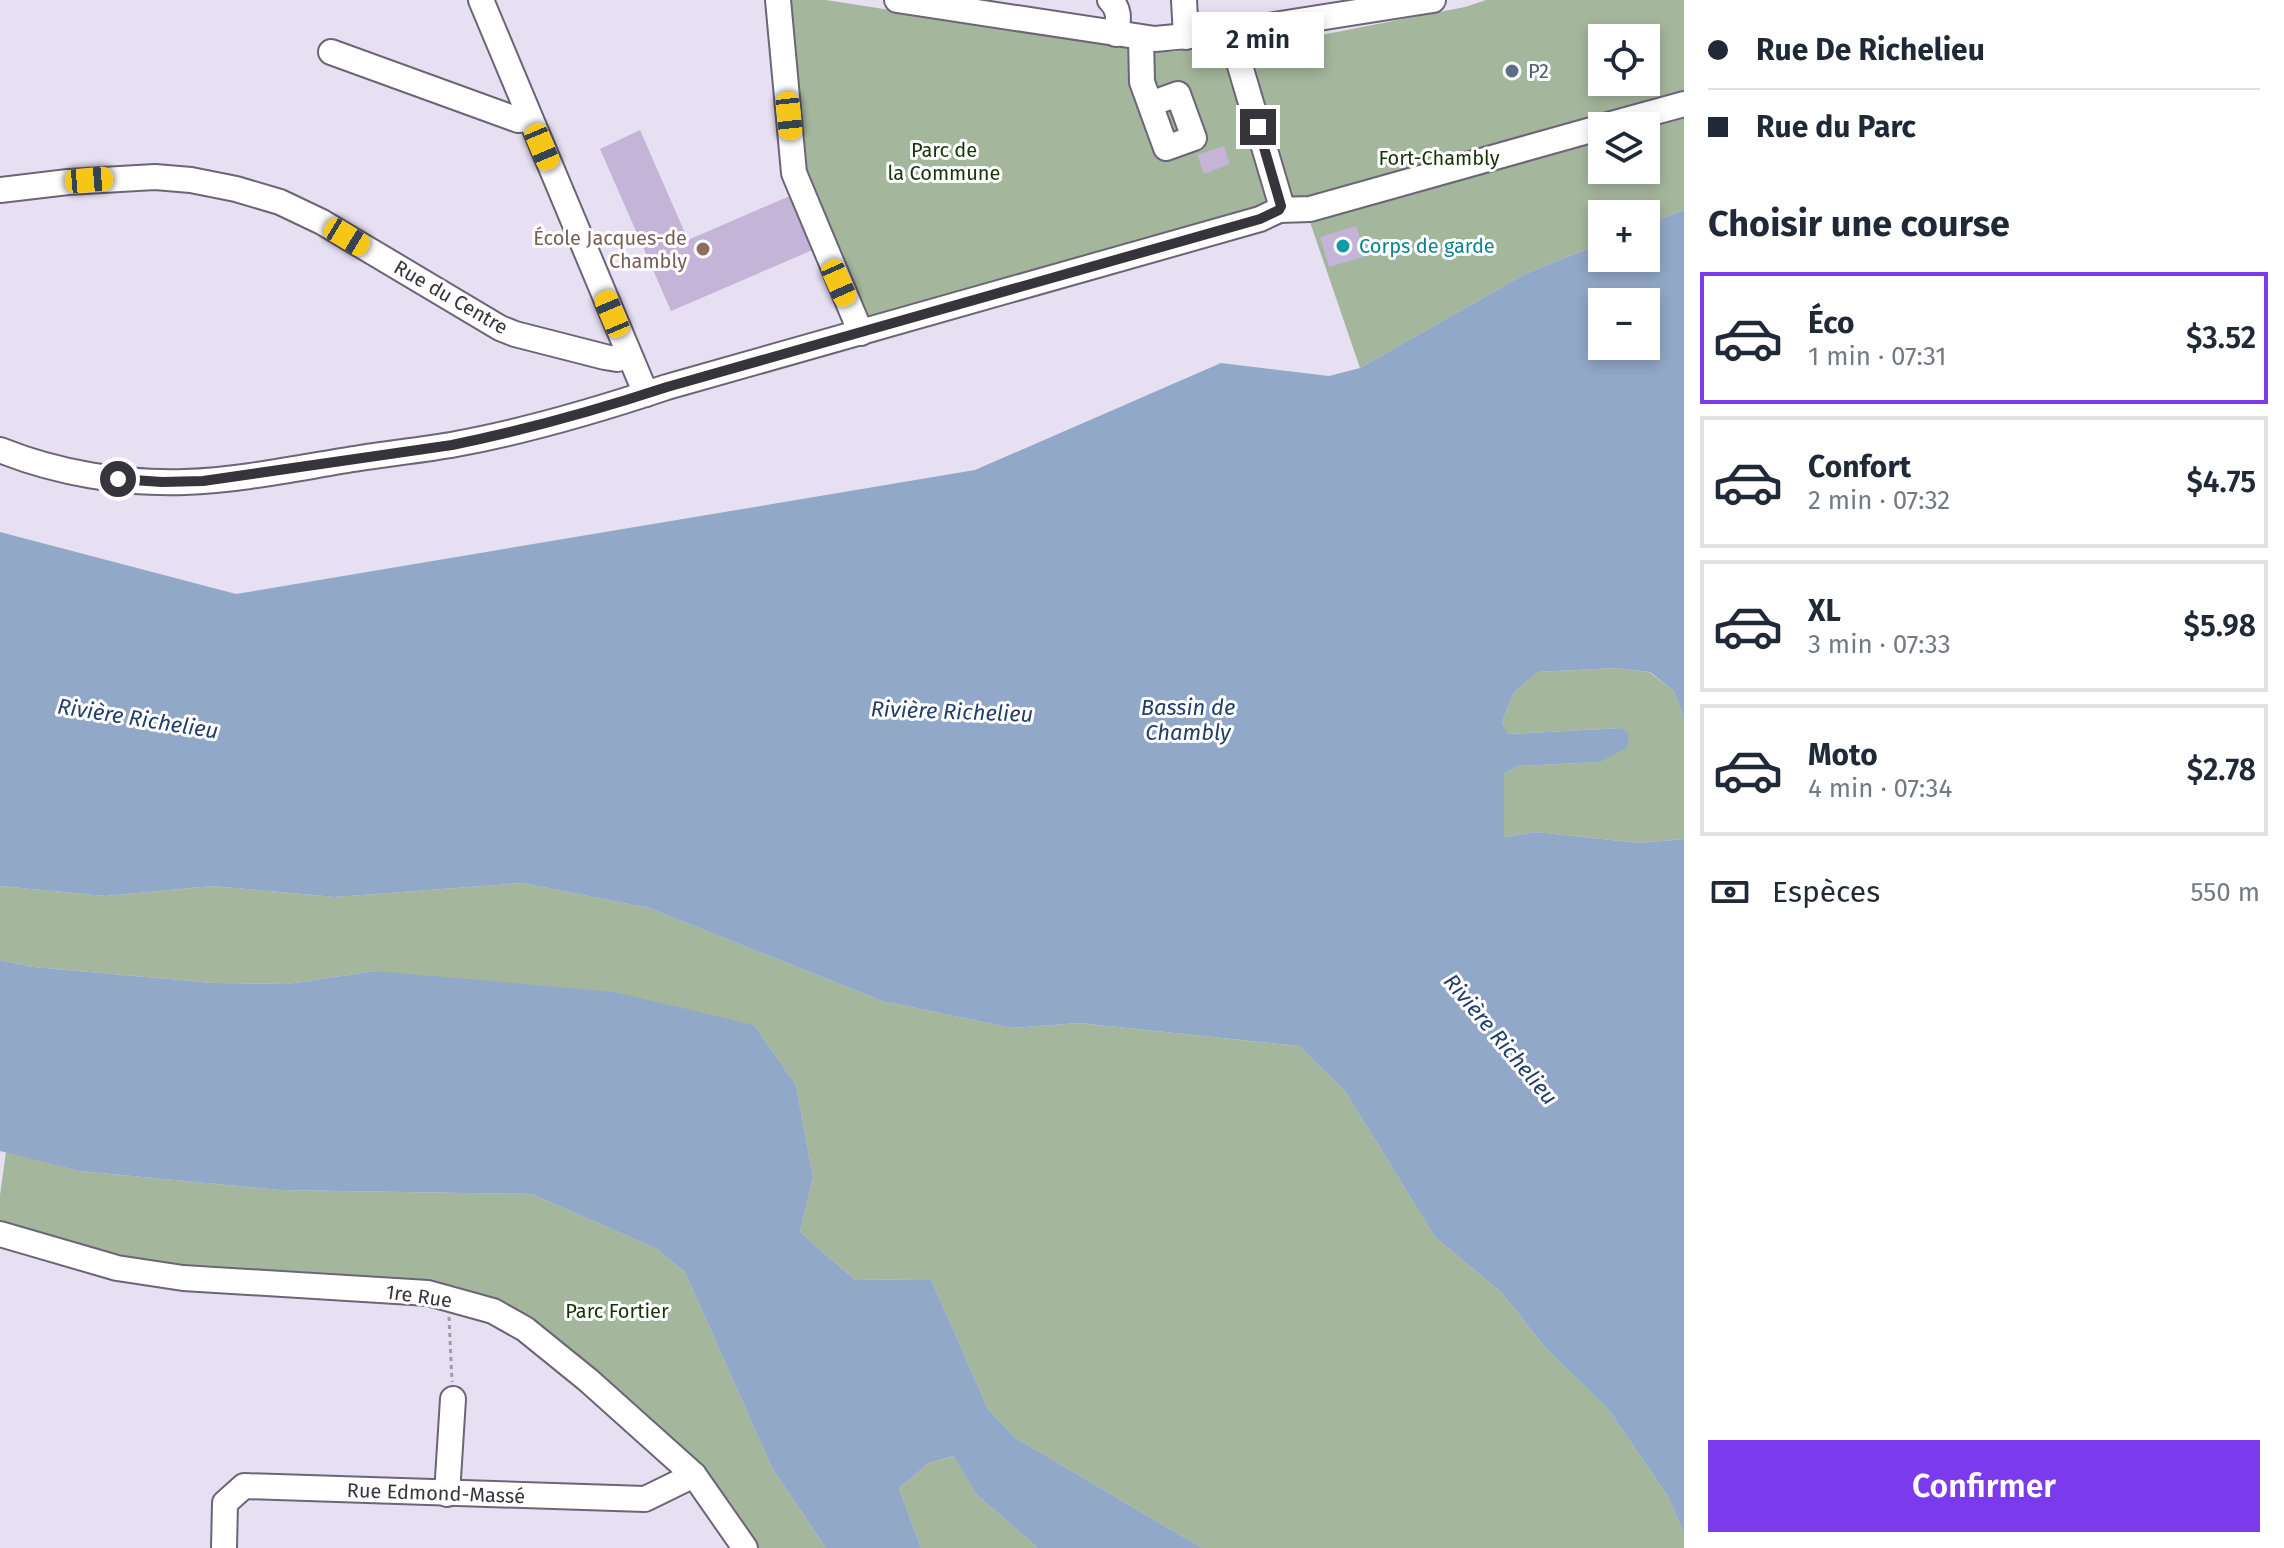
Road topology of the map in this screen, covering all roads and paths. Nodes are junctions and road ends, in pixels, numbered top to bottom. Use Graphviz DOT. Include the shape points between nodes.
graph roads {
  1 [pos="481,0"];
  2 [pos="778,0"];
  3 [pos="897,0"];
  4 [pos="1110,0"];
  5 [pos="1184,0"];
  6 [pos="1433,0"];
  7 [pos="1010,9"];
  8 [pos="1230,32"];
  9 [pos="1116,34"];
  10 [pos="1186,37"];
  11 [pos="1141,38"];
  12 [pos="331,52"];
  13 [pos="1150,104"];
  14 [pos="1684,104"];
  15 [pos="1655,112"];
  16 [pos="530,119"];
  17 [pos="1588,130"];
  18 [pos="0,190"];
  19 [pos="1279,210"];
  20 [pos="861,333"];
  21 [pos="629,356"];
  22 [pos="646,394"];
  23 [pos="0,450"];
  24 [pos="0,1234"];
  25 [pos="448,1298"];
  26 [pos="453,1399"];
  27 [pos="694,1475"];
  28 [pos="447,1494"];
  29 [pos="224,1548"];
  30 [pos="745,1548"];
  1 -- 16 [label="street"];
  2 -- 20 [label="street" via="794,173"];
  3 -- 7 [label="street"];
  4 -- 9 [label="street" via="1118,14"];
  5 -- 10 [label="street"];
  6 -- 8 [label="street"];
  7 -- 9 [label="street"];
  8 -- 10 [label="street"];
  8 -- 19 [label="street"];
  9 -- 11 [label="street"];
  10 -- 11 [label="street"];
  11 -- 13 [label="street" via="1142,82"];
  12 -- 16 [label="street" via="510,117"];
  14 -- 15 [label="street"];
  16 -- 21 [label="street"];
  17 -- 19 [label="street" via="1310,209"];
  18 -- 21 [label="street, Rue du Centre" via="155,177 236,189 313,217 505,330 612,359"];
  19 -- 20 [label="street"];
  20 -- 22 [label="street"];
  21 -- 22 [label="street"];
  22 -- 23 [label="street" via="452,445 203,481 142,481 71,472"];
  24 -- 25 [label="street, 1re Rue" via="117,1268 183,1278"];
  25 -- 26 [label="path"];
  25 -- 27 [label="street, 1re Rue" via="493,1311 525,1329"];
  26 -- 28 [label="street"];
  27 -- 28 [label="street, Rue Edmond-Massé" via="645,1499"];
  27 -- 30 [label="street, 1re Rue"];
  28 -- 29 [label="street, Rue Edmond-Massé" via="244,1486 225,1503"];
}
